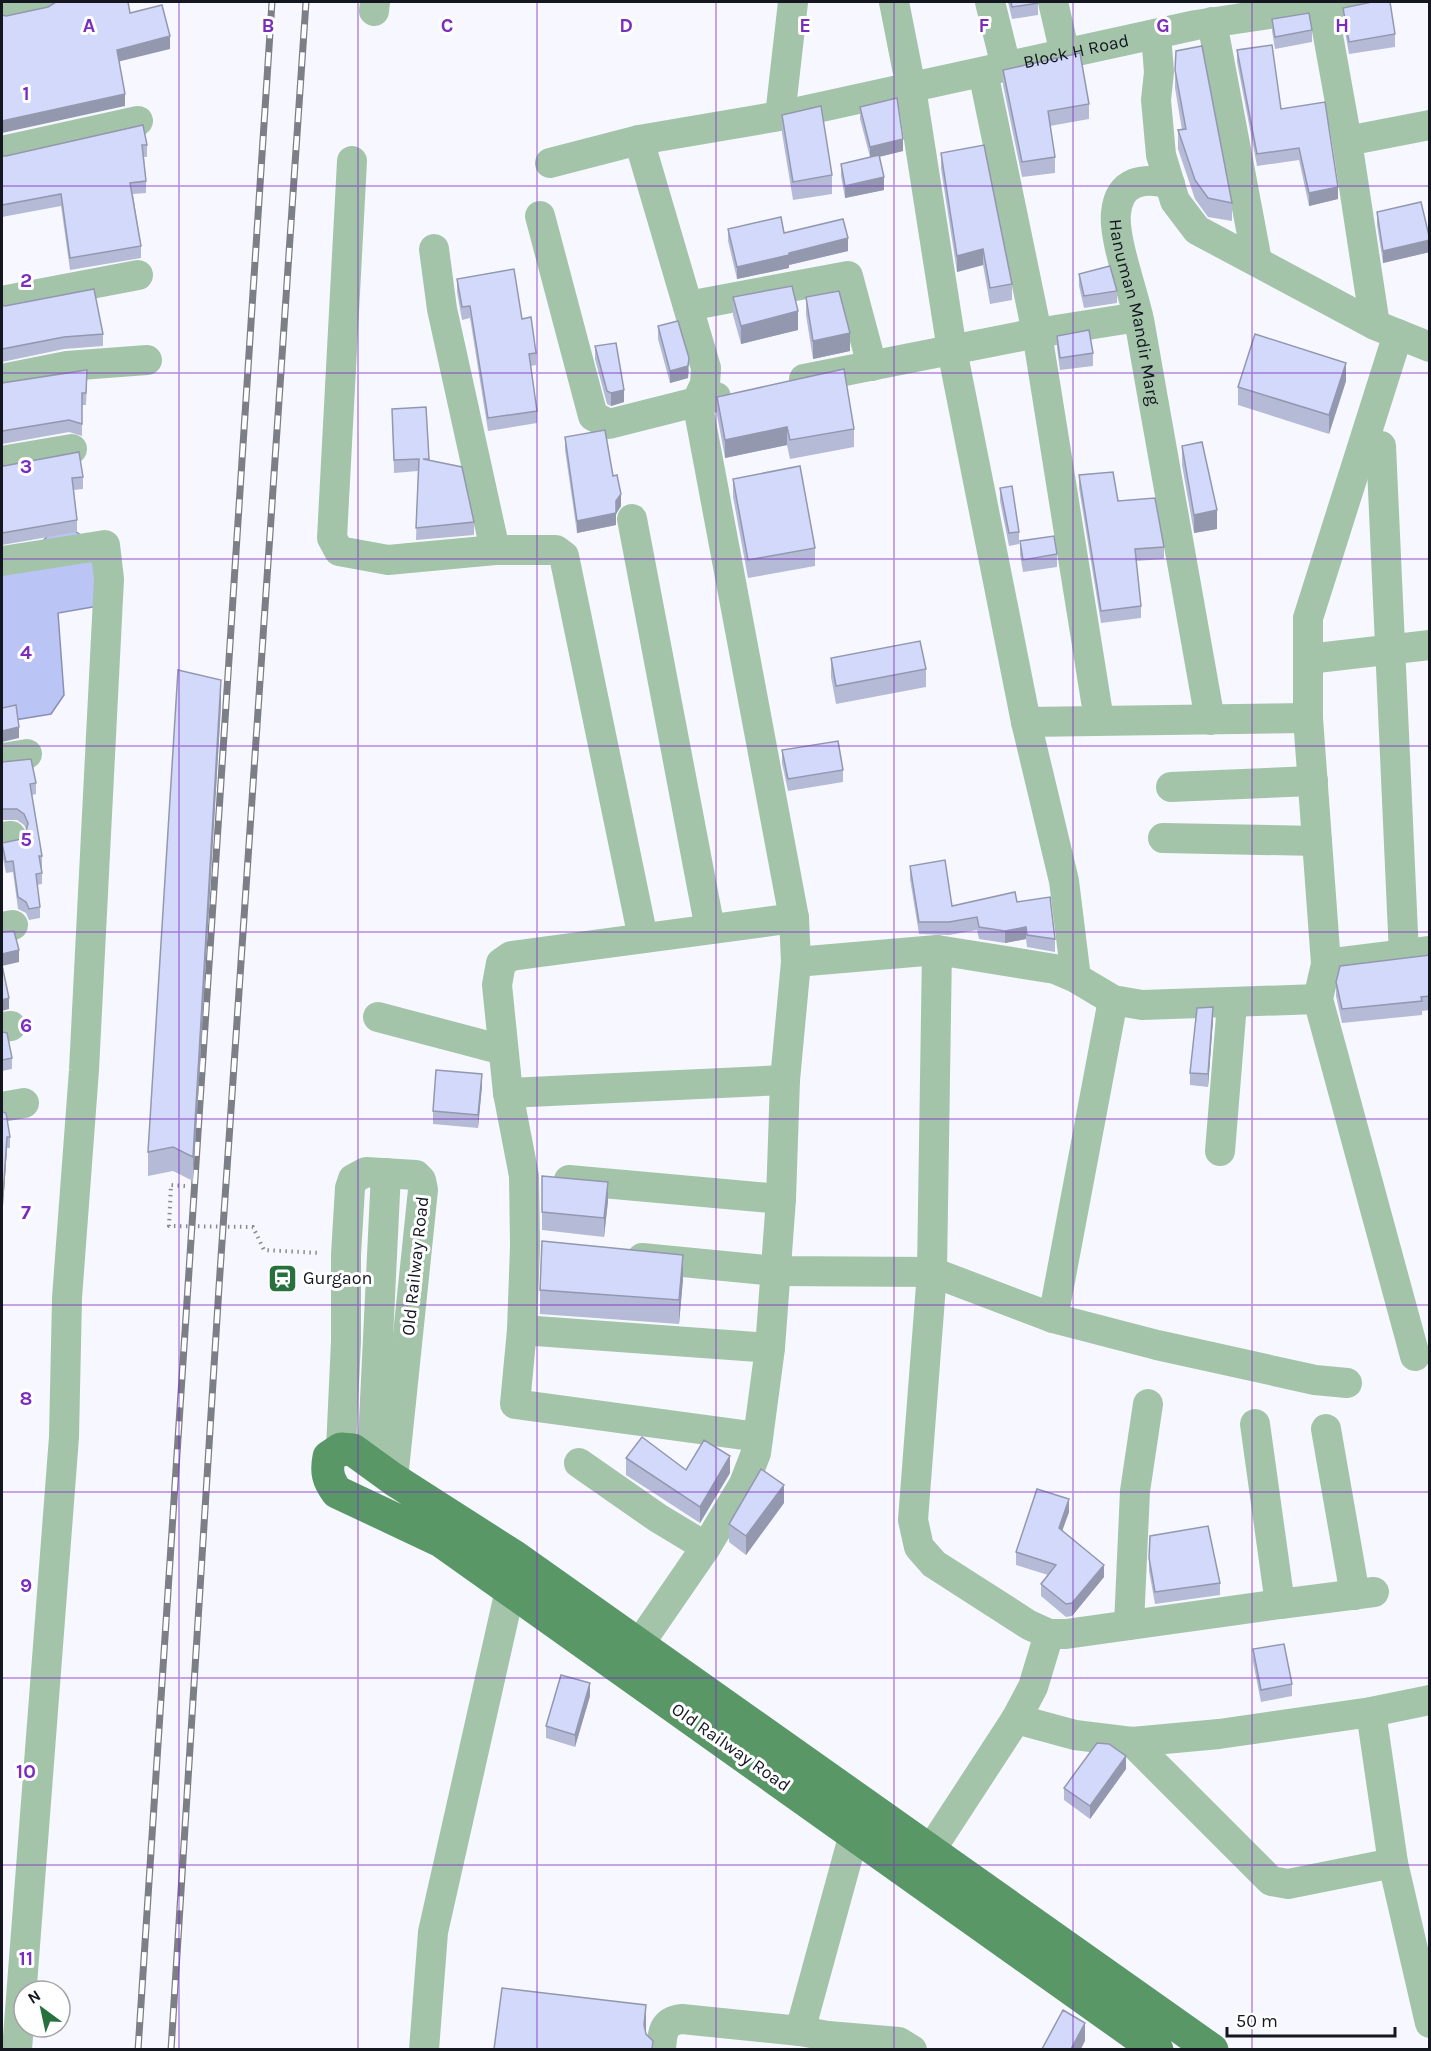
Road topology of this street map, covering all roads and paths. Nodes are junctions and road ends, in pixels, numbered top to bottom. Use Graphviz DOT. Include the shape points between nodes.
graph roads {
  1 [pos="44,2"];
  2 [pos="793,2"];
  3 [pos="894,2"];
  4 [pos="990,2"];
  5 [pos="1053,2"];
  6 [pos="1331,3"];
  7 [pos="2,10"];
  8 [pos="1200,16"];
  9 [pos="1156,34"];
  10 [pos="1065,54"];
  11 [pos="995,69"];
  12 [pos="911,88"];
  13 [pos="780,116"];
  14 [pos="138,121"];
  15 [pos="1430,125"];
  16 [pos="639,140"];
  17 [pos="1347,141"];
  18 [pos="2,151"];
  19 [pos="352,161"];
  20 [pos="550,164"];
  21 [pos="1170,184"];
  22 [pos="540,216"];
  23 [pos="434,249"];
  24 [pos="1257,261"];
  25 [pos="138,275"];
  26 [pos="2,301"];
  27 [pos="688,306"];
  28 [pos="1138,316"];
  29 [pos="1387,330"];
  30 [pos="1037,333"];
  31 [pos="1430,347"];
  32 [pos="952,350"];
  33 [pos="147,360"];
  34 [pos="872,366"];
  35 [pos="2,379"];
  36 [pos="779,384"];
  37 [pos="744,392"];
  38 [pos="698,401"];
  39 [pos="1381,446"];
  40 [pos="72,449"];
  41 [pos="2,461"];
  42 [pos="632,519"];
  43 [pos="495,550"];
  44 [pos="2,561"];
  45 [pos="1308,645"];
  46 [pos="1430,645"];
  47 [pos="1391,648"];
  48 [pos="1308,718"];
  49 [pos="1099,720"];
  50 [pos="1210,720"];
  51 [pos="1026,722"];
  52 [pos="1313,781"];
  53 [pos="1171,787"];
  54 [pos="1163,838"];
  55 [pos="1317,841"];
  56 [pos="794,918"];
  57 [pos="710,929"];
  58 [pos="643,938"];
  59 [pos="938,950"];
  60 [pos="1417,953"];
  61 [pos="796,962"];
  62 [pos="1326,964"];
  63 [pos="1076,978"];
  64 [pos="1318,999"];
  65 [pos="1113,1000"];
  66 [pos="1232,1004"];
  67 [pos="378,1017"];
  68 [pos="503,1050"];
  69 [pos="785,1080"];
  70 [pos="508,1093"];
  71 [pos="1220,1151"];
  72 [pos="524,1176"];
  73 [pos="184,1186"];
  74 [pos="781,1199"];
  75 [pos="609,1254"];
  76 [pos="346,1255"];
  77 [pos="775,1271"];
  78 [pos="932,1272"];
  79 [pos="1053,1318"];
  80 [pos="522,1330"];
  81 [pos="771,1348"];
  82 [pos="1415,1356"];
  83 [pos="1347,1383"];
  84 [pos="1148,1404"];
  85 [pos="1256,1424"];
  86 [pos="1326,1429"];
  87 [pos="759,1437"];
  88 [pos="341,1449"];
  89 [pos="579,1463"];
  90 [pos="383,1471"];
  91 [pos="706,1547"];
  92 [pos="510,1590"];
  93 [pos="1280,1604"];
  94 [pos="1129,1625"];
  95 [pos="1049,1634"];
  96 [pos="640,1643"];
  97 [pos="1430,1700"];
  98 [pos="1371,1712"];
  99 [pos="1016,1719"];
  100 [pos="1132,1742"];
  101 [pos="854,1834"];
  102 [pos="922,1863"];
  103 [pos="1393,1863"];
  104 [pos="1425,1989"];
  105 [pos="1430,2023"];
  106 [pos="821,2039"];
  107 [pos="17,2049"];
  108 [pos="424,2049"];
  109 [pos="661,2049"];
  110 [pos="912,2049"];
  111 [pos="1157,2049"];
  112 [pos="1212,2049"];
  1 -- 7 [label="street"];
  2 -- 13 [label="street"];
  3 -- 12 [label="street"];
  4 -- 11 [label="street"];
  5 -- 10 [label="street"];
  6 -- 8 [label="street, Block H Road"];
  6 -- 17 [label="street"];
  8 -- 9 [label="street, Block H Road"];
  8 -- 24 [label="street"];
  9 -- 10 [label="street, Block H Road"];
  9 -- 21 [label="street" via="1161,155"];
  10 -- 11 [label="street, Block H Road"];
  11 -- 12 [label="street, Block H Road"];
  11 -- 30 [label="street"];
  12 -- 13 [label="street, Block H Road"];
  12 -- 32 [label="street"];
  13 -- 16 [label="street, Block H Road"];
  14 -- 18 [label="street"];
  15 -- 17 [label="street"];
  16 -- 20 [label="street, Block H Road"];
  16 -- 27 [label="street"];
  17 -- 29 [label="street"];
  19 -- 43 [label="street" via="332,538 339,551 388,560"];
  21 -- 24 [label="street" via="1175,201 1197,230"];
  21 -- 28 [label="street, Hanuman Mandir Marg" via="1149,179 1138,181 1128,188 1116,212"];
  22 -- 38 [label="street" via="593,416 609,424"];
  23 -- 43 [label="street" via="442,309"];
  24 -- 29 [label="street"];
  25 -- 26 [label="street"];
  27 -- 34 [label="street" via="848,276"];
  27 -- 38 [label="street" via="706,368"];
  28 -- 30 [label="street"];
  28 -- 50 [label="street, Hanuman Mandir Marg"];
  29 -- 31 [label="street"];
  29 -- 45 [label="street" via="1308,618"];
  30 -- 32 [label="street"];
  30 -- 49 [label="street"];
  32 -- 34 [label="street"];
  32 -- 51 [label="street"];
  33 -- 35 [label="street" via="67,366"];
  34 -- 36 [label="street"];
  37 -- 38 [label="street"];
  38 -- 56 [label="street"];
  39 -- 47 [label="street"];
  40 -- 41 [label="street"];
  42 -- 57 [label="street"];
  43 -- 58 [label="street" via="556,550 565,559"];
  44 -- 107 [label="street" via="105,545 109,579 84,1070 67,1298 64,1437"];
  45 -- 47 [label="street"];
  45 -- 48 [label="street"];
  46 -- 47 [label="street"];
  47 -- 60 [label="street"];
  48 -- 50 [label="street"];
  48 -- 52 [label="street"];
  49 -- 50 [label="street"];
  49 -- 51 [label="street"];
  51 -- 63 [label="street" via="1064,880"];
  52 -- 53 [label="street"];
  52 -- 55 [label="street"];
  54 -- 55 [label="street"];
  55 -- 62 [label="street"];
  56 -- 57 [label="street"];
  56 -- 61 [label="street"];
  57 -- 58 [label="street"];
  58 -- 68 [label="street" via="511,956 501,963 496,985"];
  59 -- 61 [label="street"];
  59 -- 63 [label="street" via="1055,969"];
  59 -- 78 [label="street"];
  60 -- 62 [label="street"];
  61 -- 69 [label="street"];
  62 -- 64 [label="street"];
  63 -- 65 [label="street"];
  64 -- 66 [label="street"];
  64 -- 82 [label="street"];
  65 -- 66 [label="street" via="1142,1005"];
  65 -- 79 [label="street"];
  66 -- 71 [label="street"];
  67 -- 68 [label="street"];
  68 -- 70 [label="street"];
  69 -- 70 [label="street"];
  69 -- 74 [label="street"];
  70 -- 72 [label="street"];
  72 -- 74 [label="street"];
  72 -- 80 [label="street" via="537,1247"];
  73 -- 76 [label="path" via="171,1185 169,1226 253,1227 264,1250"];
  74 -- 77 [label="street"];
  75 -- 77 [label="street"];
  76 -- 88 [label="street, Old Railway Road"];
  76 -- 90 [label="street, Old Railway Road" via="353,1179 366,1172 416,1175 423,1190"];
  77 -- 78 [label="street"];
  77 -- 81 [label="street"];
  78 -- 79 [label="street"];
  78 -- 95 [label="street" via="912,1520 919,1547 934,1564"];
  79 -- 83 [label="street" via="1315,1380"];
  80 -- 81 [label="street"];
  80 -- 87 [label="street" via="515,1404"];
  81 -- 87 [label="street"];
  84 -- 94 [label="street" via="1135,1491"];
  85 -- 93 [label="street"];
  86 -- 93 [label="street" via="1364,1594"];
  87 -- 91 [label="street" via="744,1485"];
  88 -- 90 [label="main road, Old Railway Road" via="353,1450"];
  88 -- 92 [label="main road, Old Railway Road" via="329,1457 327,1470 337,1492 441,1541"];
  89 -- 91 [label="street"];
  90 -- 96 [label="main road, Old Railway Road"];
  91 -- 96 [label="street"];
  92 -- 101 [label="main road, Old Railway Road"];
  92 -- 108 [label="street" via="433,1932"];
  93 -- 94 [label="street"];
  94 -- 95 [label="street"];
  95 -- 99 [label="street" via="1033,1687"];
  96 -- 102 [label="main road, Old Railway Road"];
  97 -- 98 [label="street"];
  98 -- 100 [label="street"];
  98 -- 103 [label="street"];
  99 -- 100 [label="street" via="1075,1735"];
  99 -- 102 [label="street"];
  100 -- 103 [label="street" via="1271,1881 1288,1884"];
  101 -- 102 [label="main road, Old Railway Road"];
  101 -- 106 [label="street"];
  102 -- 111 [label="main road, Old Railway Road"];
  102 -- 112 [label="main road, Old Railway Road"];
  103 -- 104 [label="street"];
  104 -- 105 [label="street"];
  106 -- 109 [label="street" via="676,2020 663,2030"];
  106 -- 110 [label="street" via="899,2042"];
}
